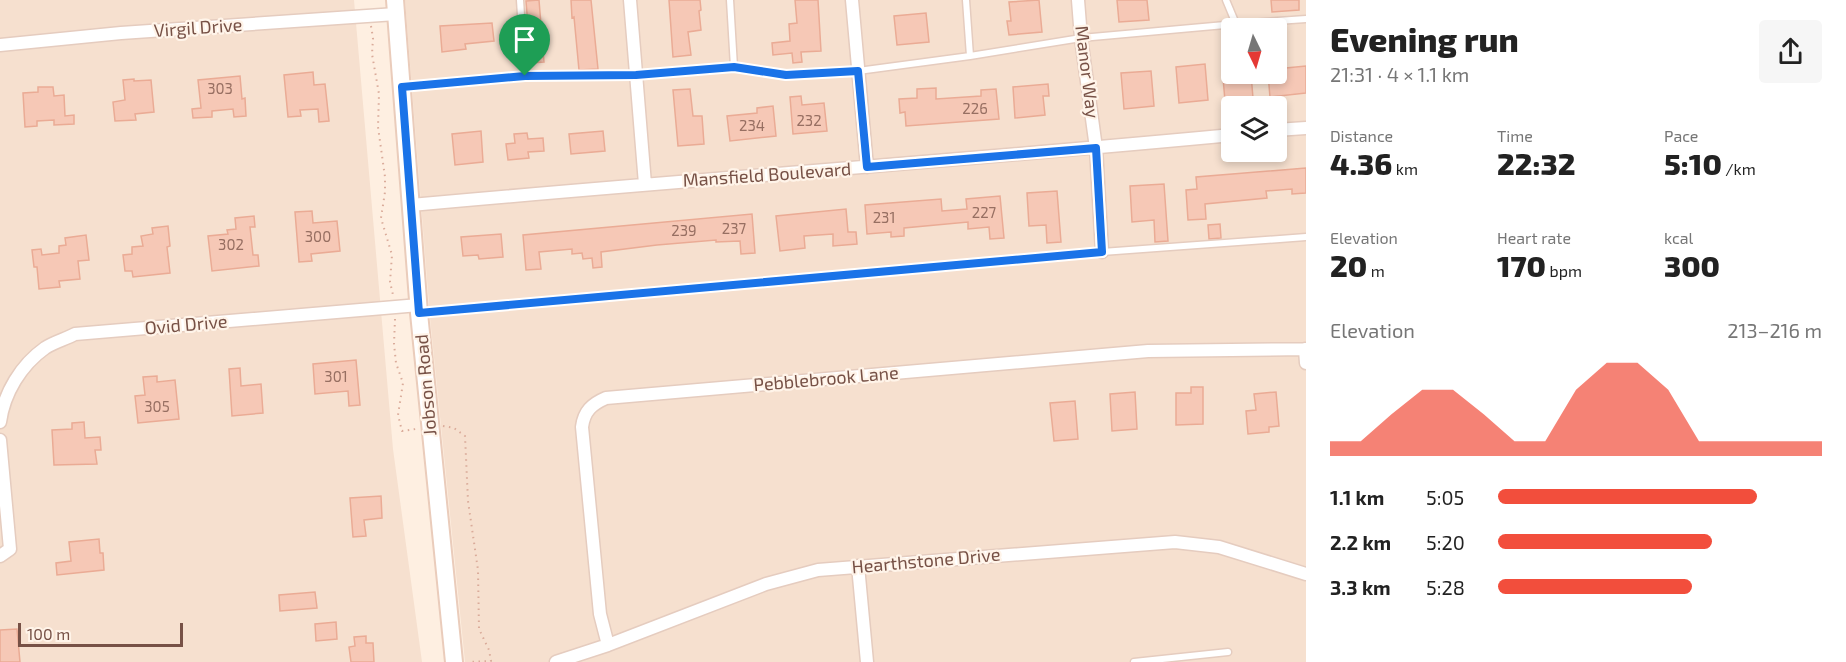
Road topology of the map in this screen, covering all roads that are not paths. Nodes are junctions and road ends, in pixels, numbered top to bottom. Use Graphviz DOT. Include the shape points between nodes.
graph roads {
  1 [pos="520,0"];
  2 [pos="630,0"];
  3 [pos="730,0"];
  4 [pos="852,0"];
  5 [pos="966,0"];
  6 [pos="1078,0"];
  7 [pos="1226,0"];
  8 [pos="395,7"];
  9 [pos="1234,18"];
  10 [pos="1306,19"];
  11 [pos="1287,20"];
  12 [pos="1221,25"];
  13 [pos="1081,38"];
  14 [pos="0,45"];
  15 [pos="970,56"];
  16 [pos="734,67"];
  17 [pos="858,71"];
  18 [pos="636,75"];
  19 [pos="525,76"];
  20 [pos="402,87"];
  21 [pos="1306,128"];
  22 [pos="1287,129"];
  23 [pos="1221,136"];
  24 [pos="1096,148"];
  25 [pos="867,167"];
  26 [pos="645,184"];
  27 [pos="411,205"];
  28 [pos="1306,237"];
  29 [pos="1102,252"];
  30 [pos="419,309"];
  31 [pos="1305,349"];
  32 [pos="1306,363"];
  33 [pos="3,397"];
  34 [pos="0,422"];
  35 [pos="0,440"];
  36 [pos="0,556"];
  37 [pos="858,566"];
  38 [pos="1306,574"];
  39 [pos="608,645"];
  40 [pos="1228,652"];
  41 [pos="1173,660"];
  42 [pos="454,662"];
  43 [pos="556,662"];
  44 [pos="867,662"];
  45 [pos="1134,662"];
  1 -- 19 [label="lane"];
  2 -- 18 [label="street"];
  3 -- 16 [label="lane"];
  4 -- 17 [label="street"];
  5 -- 15 [label="lane"];
  6 -- 13 [label="street, Manor Way"];
  7 -- 9 [label="lane"];
  8 -- 14 [label="street, Virgil Drive"];
  8 -- 20 [label="street, Jobson Road"];
  10 -- 11 [label="lane"];
  12 -- 13 [label="lane"];
  13 -- 15 [label="lane"];
  13 -- 24 [label="street, Manor Way"];
  15 -- 17 [label="lane"];
  16 -- 17 [label="lane" via="786,75"];
  16 -- 18 [label="lane"];
  17 -- 25 [label="street"];
  18 -- 19 [label="lane"];
  18 -- 26 [label="street"];
  19 -- 20 [label="lane"];
  20 -- 27 [label="street, Jobson Road"];
  21 -- 22 [label="street"];
  23 -- 24 [label="street, Mansfield Boulevard"];
  24 -- 25 [label="street, Mansfield Boulevard"];
  24 -- 29 [label="street, Manor Way"];
  25 -- 26 [label="street, Mansfield Boulevard"];
  26 -- 27 [label="street, Mansfield Boulevard"];
  27 -- 30 [label="street, Jobson Road"];
  28 -- 29 [label="lane"];
  29 -- 30 [label="lane"];
  30 -- 33 [label="street, Ovid Drive" via="75,334 45,348 17,375"];
  30 -- 42 [label="street, Jobson Road"];
  31 -- 32 [label="street"];
  31 -- 39 [label="street, Pebblebrook Lane" via="1148,351 606,398 595,403 583,417 582,427 600,614"];
  33 -- 34 [label="street, Ovid Drive"];
  35 -- 36 [label="street" via="10,549"];
  37 -- 38 [label="street, Hearthstone Drive" via="1175,542 1219,547"];
  37 -- 39 [label="street, Hearthstone Drive" via="794,575"];
  37 -- 44 [label="street"];
  39 -- 43 [label="street, Hearthstone Drive"];
  40 -- 41 [label="lane"];
  41 -- 45 [label="lane"];
}
